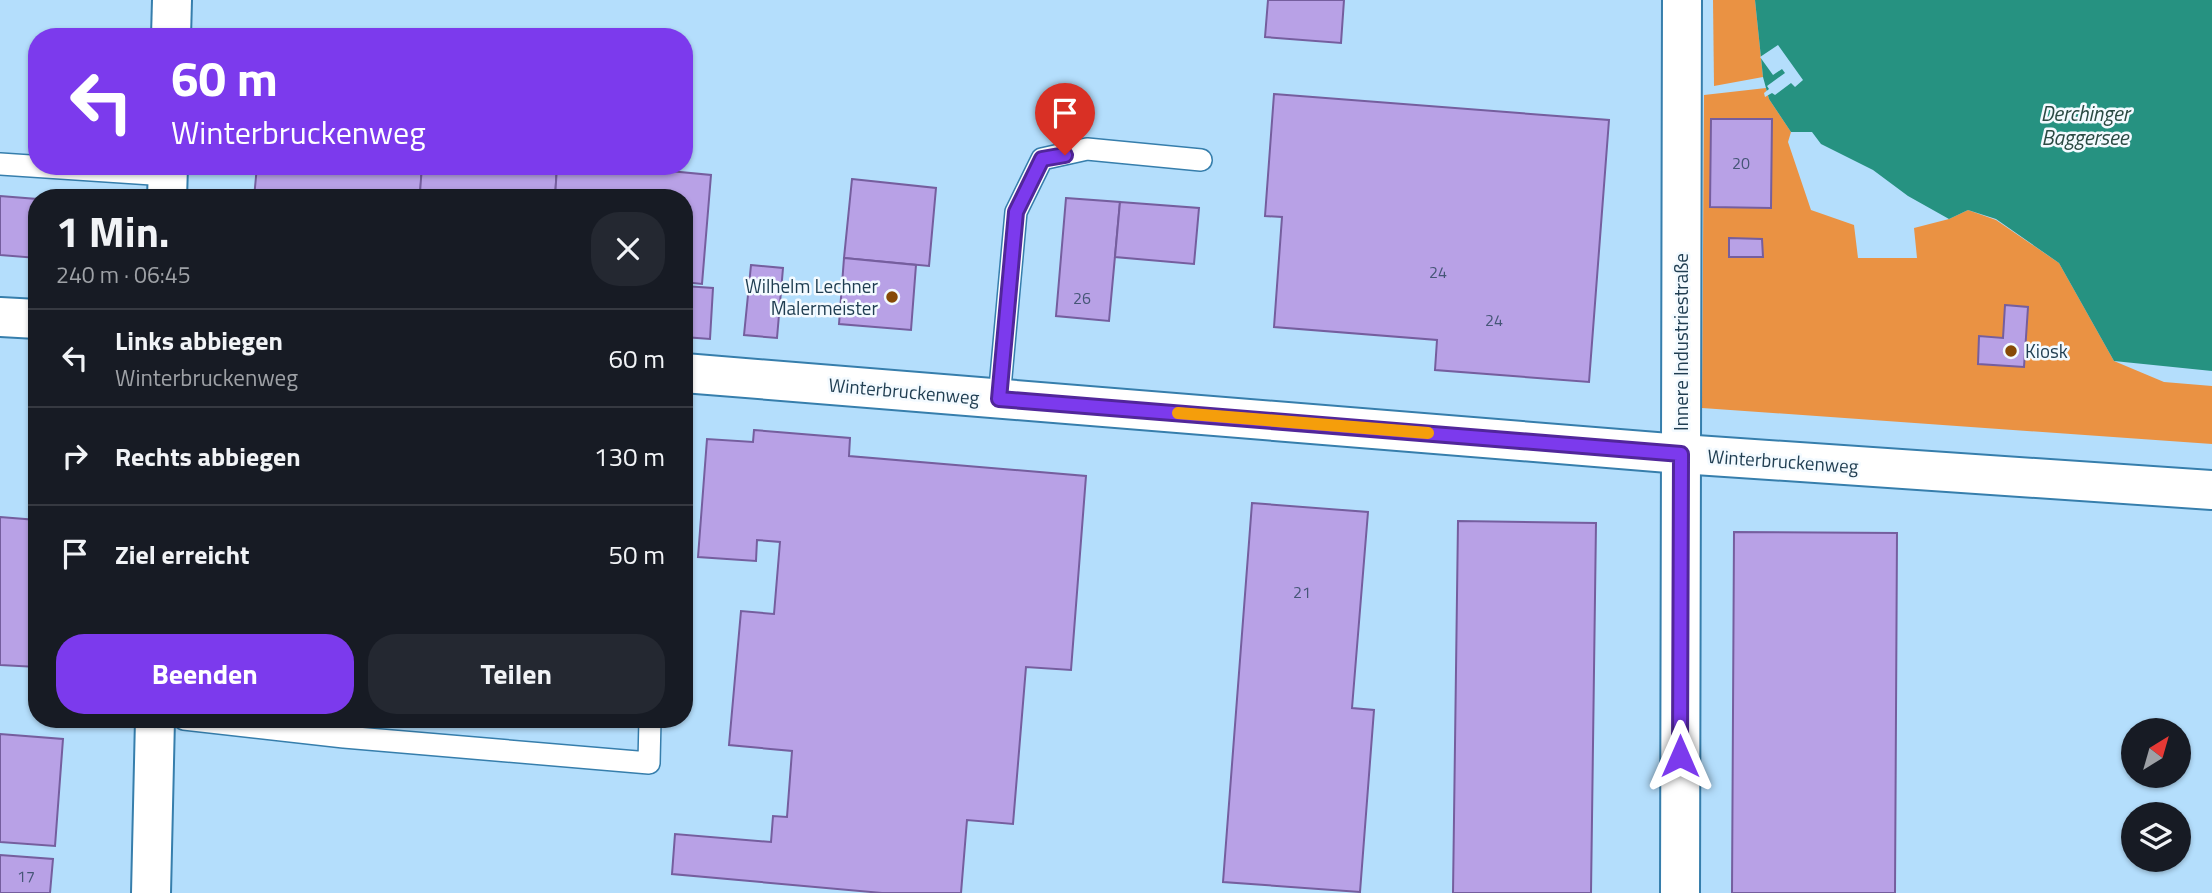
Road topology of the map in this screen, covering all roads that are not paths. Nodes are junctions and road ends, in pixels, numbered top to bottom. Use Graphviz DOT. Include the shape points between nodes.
graph roads {
  1 [pos="172,0"];
  2 [pos="1682,0"];
  3 [pos="171,28"];
  4 [pos="1200,160"];
  5 [pos="0,164"];
  6 [pos="28,167"];
  7 [pos="115,175"];
  8 [pos="167,180"];
  9 [pos="0,317"];
  10 [pos="28,319"];
  11 [pos="693,374"];
  12 [pos="999,399"];
  13 [pos="1681,454"];
  14 [pos="2212,490"];
  15 [pos="155,728"];
  16 [pos="264,728"];
  17 [pos="650,728"];
  18 [pos="151,893"];
  19 [pos="1680,893"];
  1 -- 3 [label="street"];
  2 -- 13 [label="street, Innere Industriestraße"];
  4 -- 12 [label="lane" via="1087,149 1042,159 1016,212"];
  5 -- 6 [label="lane"];
  7 -- 8 [label="lane"];
  9 -- 10 [label="street"];
  11 -- 12 [label="street, Winterbruckenweg"];
  12 -- 13 [label="street, Winterbruckenweg"];
  13 -- 14 [label="street, Winterbruckenweg"];
  13 -- 19 [label="street, Innere Industriestraße"];
  15 -- 18 [label="street"];
  16 -- 17 [label="lane" via="649,764"];
}
